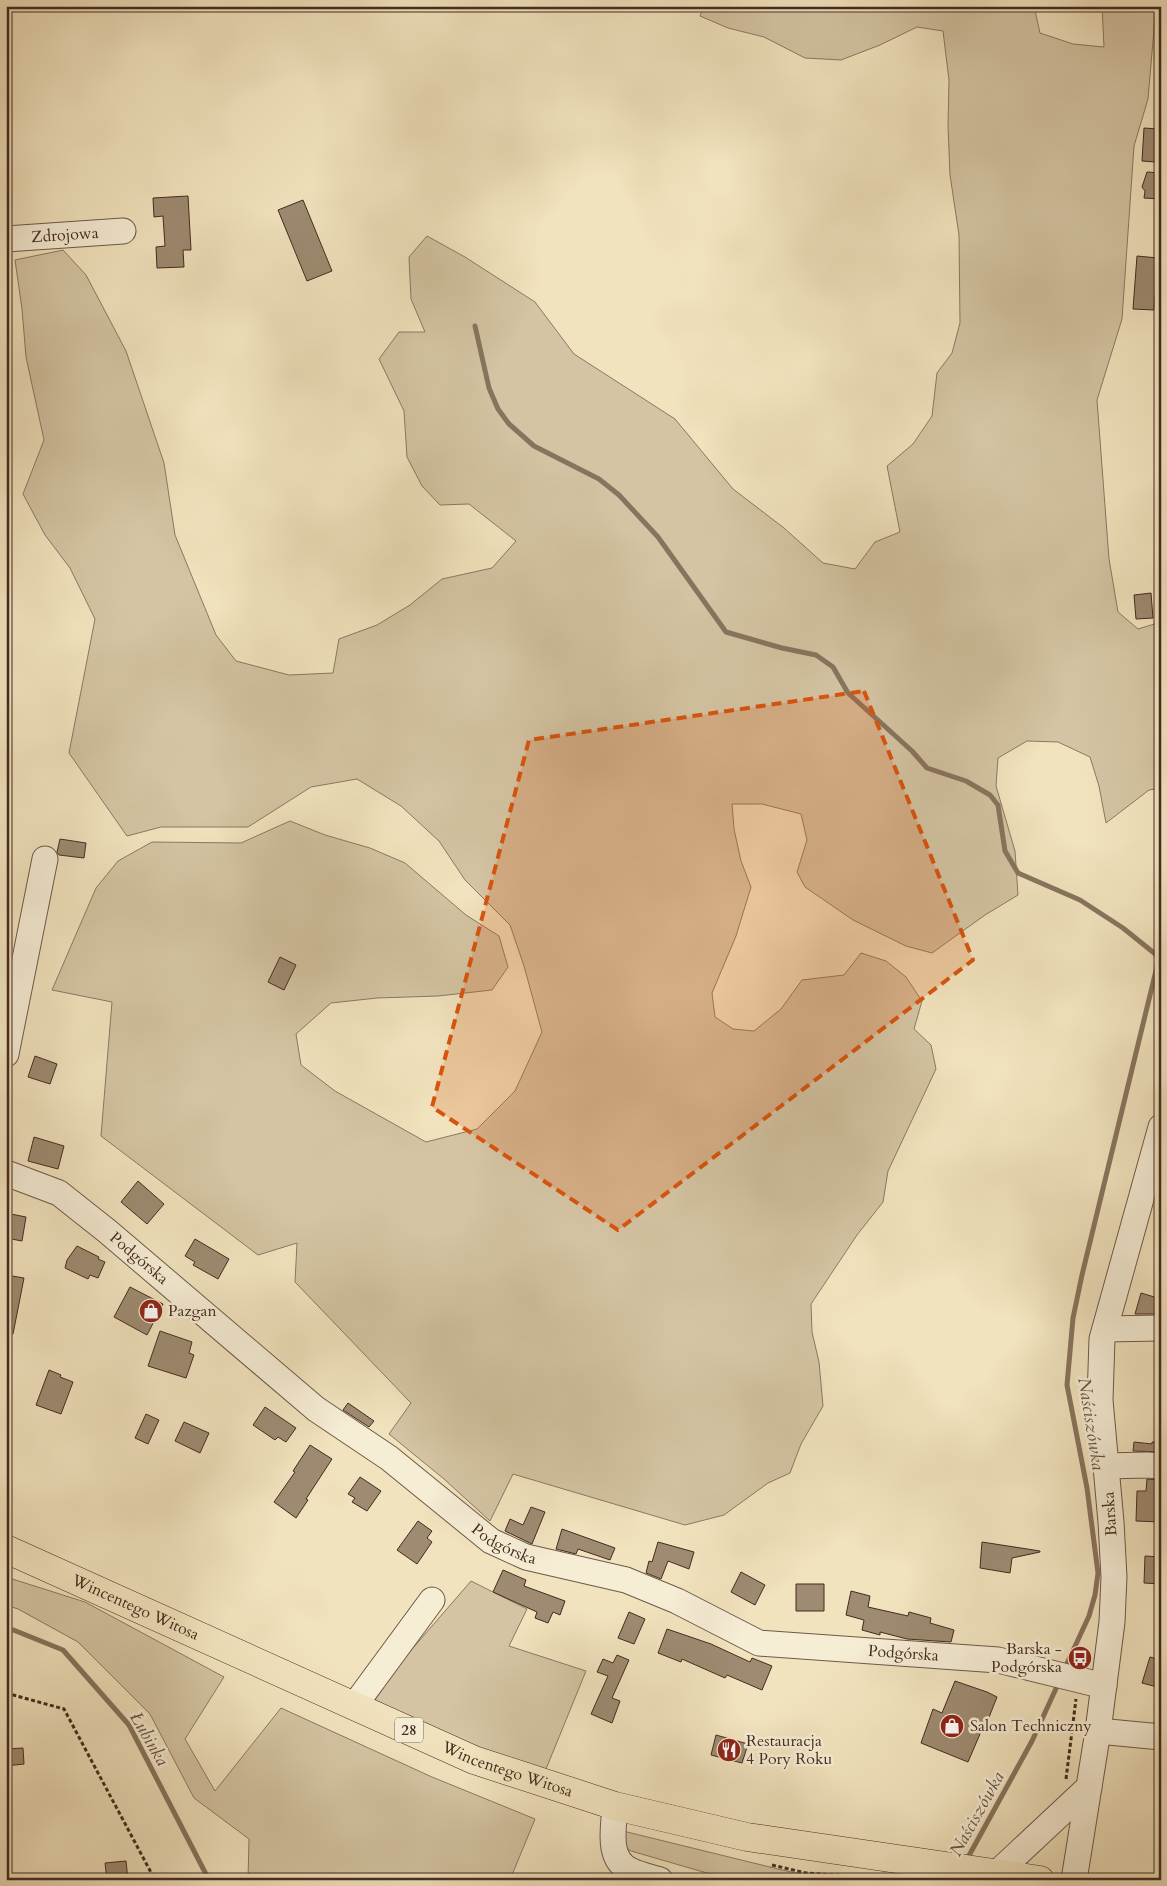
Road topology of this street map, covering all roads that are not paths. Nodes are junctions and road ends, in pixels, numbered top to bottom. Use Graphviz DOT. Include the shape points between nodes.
graph roads {
  1 [pos="123,231"];
  2 [pos="6,240"];
  3 [pos="45,859"];
  4 [pos="6,1054"];
  5 [pos="1161,1127"];
  6 [pos="6,1173"];
  7 [pos="1161,1328"];
  8 [pos="1105,1329"];
  9 [pos="1107,1466"];
  10 [pos="1161,1466"];
  11 [pos="6,1549"];
  12 [pos="432,1600"];
  13 [pos="1104,1686"];
  14 [pos="354,1706"];
  15 [pos="1098,1731"];
  16 [pos="1161,1737"];
  17 [pos="1077,1784"];
  18 [pos="615,1806"];
  19 [pos="988,1872"];
  20 [pos="660,1880"];
  21 [pos="1040,1880"];
  22 [pos="1074,1880"];
  1 -- 2 [label="street, Zdrojowa"];
  3 -- 4 [label="street"];
  5 -- 8 [label="street, Barska"];
  6 -- 13 [label="street, Podgórska" via="59,1193 316,1409 389,1458 491,1541 526,1557 626,1580 759,1643 998,1660"];
  7 -- 8 [label="street"];
  8 -- 9 [label="street, Barska" via="1100,1362 1100,1400"];
  9 -- 10 [label="street"];
  9 -- 13 [label="street, Barska" via="1114,1577"];
  11 -- 14 [label="main road, Wincentego Witosa / 28"];
  12 -- 14 [label="street"];
  13 -- 15 [label="street, Barska"];
  14 -- 18 [label="main road, Wincentego Witosa / 28" via="474,1760"];
  15 -- 16 [label="street"];
  15 -- 17 [label="street, Barska"];
  17 -- 19 [label="street"];
  17 -- 22 [label="street, Barska"];
  18 -- 19 [label="main road, Wincentego Witosa / 28" via="746,1837"];
  18 -- 20 [label="street" via="613,1842 616,1856 628,1870"];
  19 -- 21 [label="main road, Wincentego Witosa / 28"];
}
